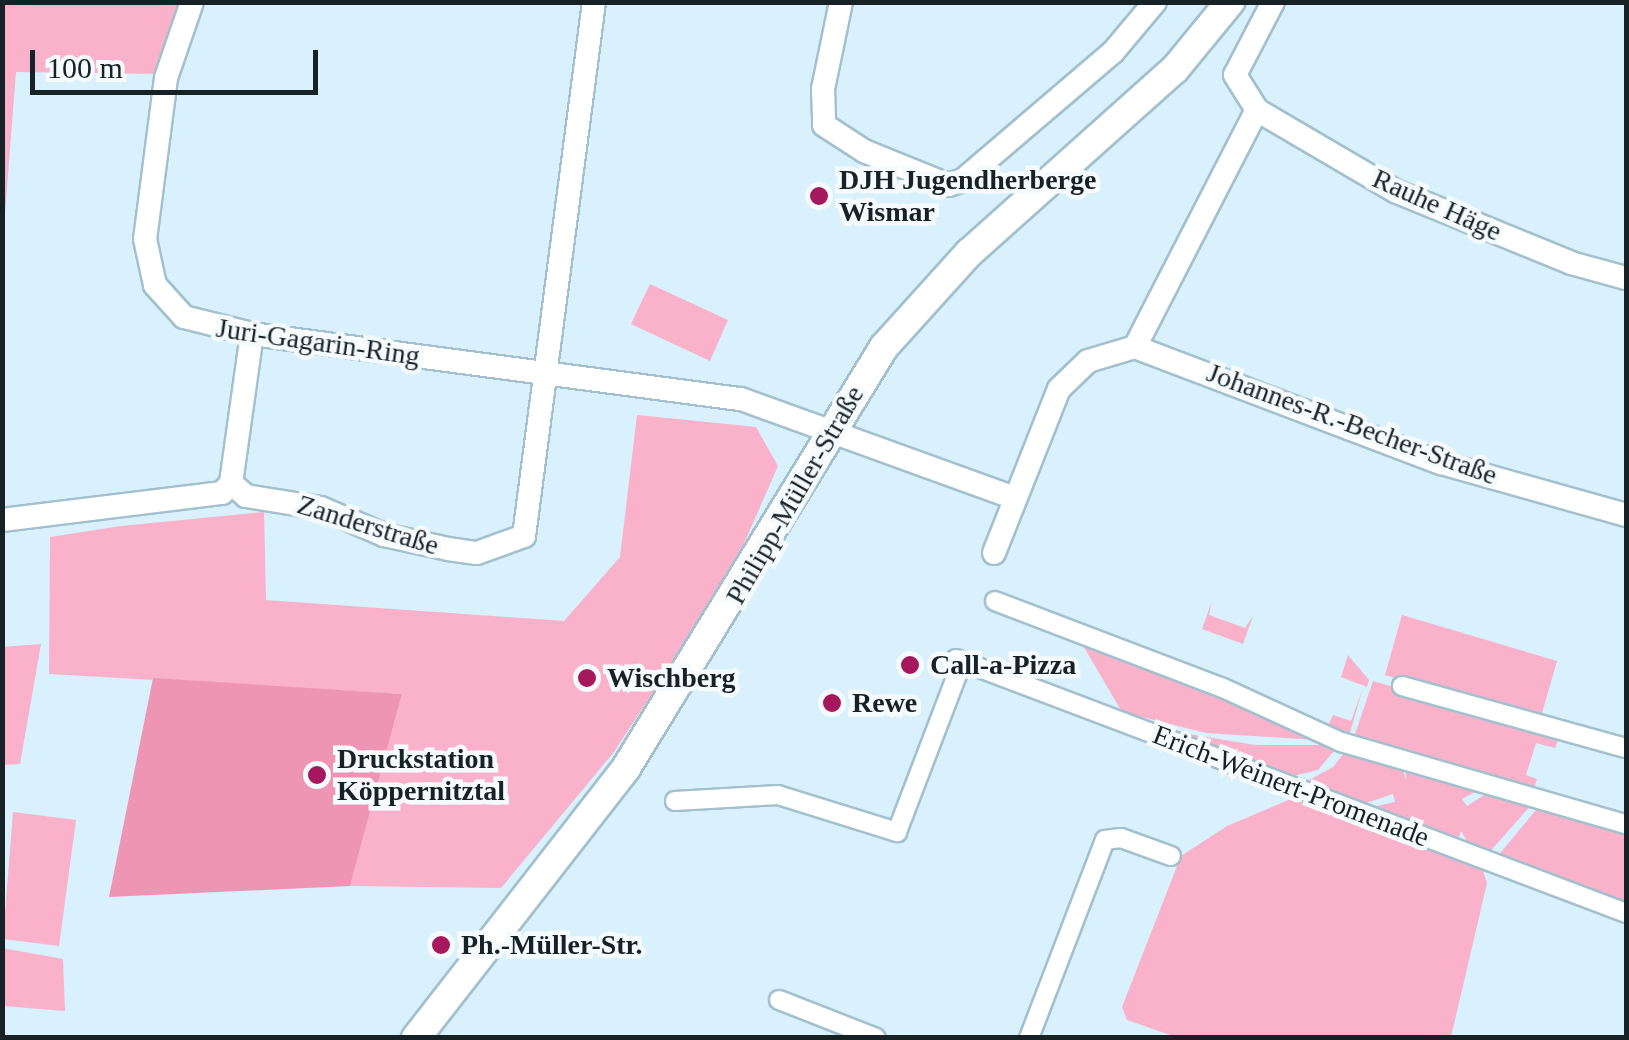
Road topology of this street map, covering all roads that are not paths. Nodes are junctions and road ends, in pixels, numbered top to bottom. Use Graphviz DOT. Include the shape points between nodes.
graph roads {
  1 [pos="192,2"];
  2 [pos="594,2"];
  3 [pos="841,2"];
  4 [pos="1155,2"];
  5 [pos="1230,2"];
  6 [pos="1273,2"];
  7 [pos="1257,110"];
  8 [pos="1626,278"];
  9 [pos="252,334"];
  10 [pos="1136,347"];
  11 [pos="546,374"];
  12 [pos="832,430"];
  13 [pos="231,483"];
  14 [pos="1014,498"];
  15 [pos="1626,514"];
  16 [pos="2,520"];
  17 [pos="994,553"];
  18 [pos="995,601"];
  19 [pos="1402,686"];
  20 [pos="1626,748"];
  21 [pos="675,801"];
  22 [pos="1626,824"];
  23 [pos="1171,856"];
  24 [pos="1626,913"];
  25 [pos="779,1000"];
  26 [pos="416,1038"];
  27 [pos="876,1038"];
  28 [pos="1030,1038"];
  1 -- 9 [label="street, Juri-Gagarin-Ring" via="157,126 146,256 155,285 184,317"];
  2 -- 11 [label="street"];
  3 -- 4 [label="street" via="824,125 864,151 948,185 964,180 1114,52"];
  5 -- 12 [label="street, Philipp-Müller-Straße" via="1128,115 938,284 884,347"];
  6 -- 7 [label="street" via="1235,75"];
  7 -- 8 [label="street, Rauhe Häge" via="1396,191 1571,263"];
  7 -- 10 [label="street"];
  9 -- 11 [label="street, Juri-Gagarin-Ring"];
  9 -- 13 [label="street"];
  10 -- 14 [label="street" via="1088,361 1067,379"];
  10 -- 15 [label="street, Johannes-R.-Becher-Straße" via="1441,463"];
  11 -- 12 [label="street, Juri-Gagarin-Ring" via="740,399"];
  11 -- 13 [label="street, Zanderstraße" via="529,516 524,536 506,547 477,553 384,535 321,508 246,496"];
  12 -- 14 [label="street"];
  12 -- 26 [label="street, Philipp-Müller-Straße" via="739,593 626,768"];
  13 -- 16 [label="street" via="208,498"];
  14 -- 17 [label="street"];
  18 -- 22 [label="street" via="1222,688 1341,742"];
  19 -- 20 [label="street"];
  21 -- 24 [label="street, Erich-Weinert-Promenade" via="778,795 897,832 959,661"];
  23 -- 28 [label="street" via="1120,838 1105,840"];
  25 -- 27 [label="street"];
}
